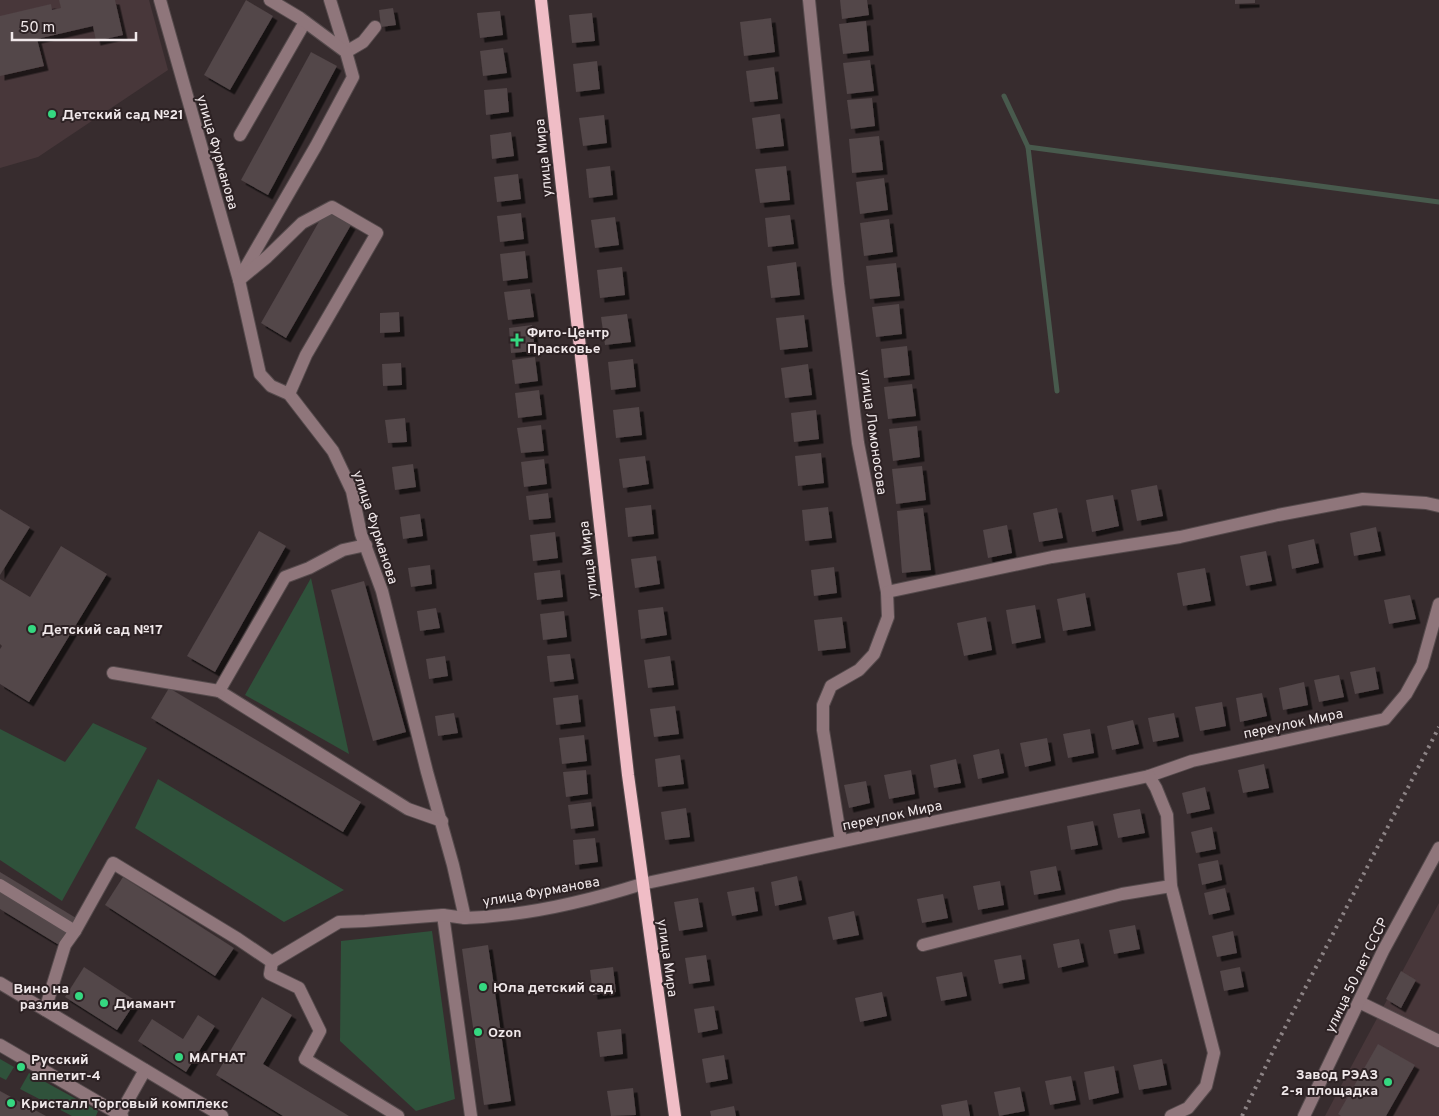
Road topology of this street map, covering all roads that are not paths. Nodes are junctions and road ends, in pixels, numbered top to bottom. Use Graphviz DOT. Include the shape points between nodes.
graph roads {
  1 [pos="160,0"];
  2 [pos="270,0"];
  3 [pos="330,0"];
  4 [pos="541,0"];
  5 [pos="809,0"];
  6 [pos="305,22"];
  7 [pos="375,27"];
  8 [pos="346,52"];
  9 [pos="240,135"];
  10 [pos="239,280"];
  11 [pos="290,394"];
  12 [pos="1439,506"];
  13 [pos="366,545"];
  14 [pos="887,592"];
  15 [pos="1439,604"];
  16 [pos="113,673"];
  17 [pos="219,691"];
  18 [pos="1149,776"];
  19 [pos="442,821"];
  20 [pos="840,841"];
  21 [pos="1439,848"];
  22 [pos="642,884"];
  23 [pos="0,885"];
  24 [pos="1171,886"];
  25 [pos="443,915"];
  26 [pos="465,918"];
  27 [pos="75,931"];
  28 [pos="923,945"];
  29 [pos="272,962"];
  30 [pos="0,983"];
  31 [pos="1359,1002"];
  32 [pos="45,1010"];
  33 [pos="1439,1041"];
  34 [pos="0,1045"];
  35 [pos="144,1070"];
  36 [pos="120,1116"];
  37 [pos="222,1116"];
  38 [pos="398,1116"];
  39 [pos="471,1116"];
  40 [pos="674,1116"];
  41 [pos="1171,1116"];
  42 [pos="1304,1116"];
  1 -- 10 [label="street, улица Фурманова"];
  2 -- 6 [label="street"];
  3 -- 8 [label="street"];
  4 -- 22 [label="main road, улица Мира"];
  5 -- 14 [label="street, улица Ломоносова" via="858,443"];
  6 -- 8 [label="street"];
  6 -- 9 [label="street"];
  7 -- 8 [label="street" via="363,42"];
  8 -- 10 [label="street" via="353,77"];
  10 -- 11 [label="street, улица Фурманова" via="260,374 271,386"];
  10 -- 11 [label="street" via="302,223 332,207 377,233 306,355"];
  11 -- 13 [label="street, улица Фурманова" via="333,452 352,491"];
  12 -- 14 [label="street" via="1363,499 1180,537 1052,557"];
  13 -- 17 [label="street" via="343,550 285,577"];
  13 -- 19 [label="street, улица Фурманова" via="382,591"];
  14 -- 20 [label="street, улица Ломоносова" via="888,617 874,654 859,670 831,686 823,705 823,730"];
  15 -- 18 [label="street, переулок Мира" via="1422,665 1406,694 1385,719 1192,761"];
  16 -- 17 [label="street"];
  17 -- 19 [label="street" via="408,808"];
  18 -- 20 [label="street, переулок Мира"];
  18 -- 24 [label="street" via="1167,815"];
  19 -- 26 [label="street, улица Фурманова"];
  20 -- 22 [label="street, переулок Мира"];
  21 -- 31 [label="street, улица 50 лет СССР"];
  22 -- 26 [label="street, улица Фурманова" via="590,899 492,917"];
  22 -- 40 [label="main road, улица Мира"];
  23 -- 27 [label="street"];
  24 -- 28 [label="street" via="1122,894"];
  24 -- 41 [label="street" via="1214,1053 1206,1086 1188,1108"];
  25 -- 26 [label="street"];
  25 -- 29 [label="street" via="340,922"];
  25 -- 39 [label="street"];
  27 -- 29 [label="street" via="113,863"];
  27 -- 32 [label="street" via="65,945"];
  29 -- 38 [label="street" via="270,974 299,988 320,1031 305,1059"];
  30 -- 32 [label="street"];
  31 -- 33 [label="street"];
  31 -- 42 [label="street, улица 50 лет СССР"];
  32 -- 35 [label="street"];
  34 -- 36 [label="street"];
  35 -- 36 [label="street"];
  35 -- 37 [label="street"];
}
